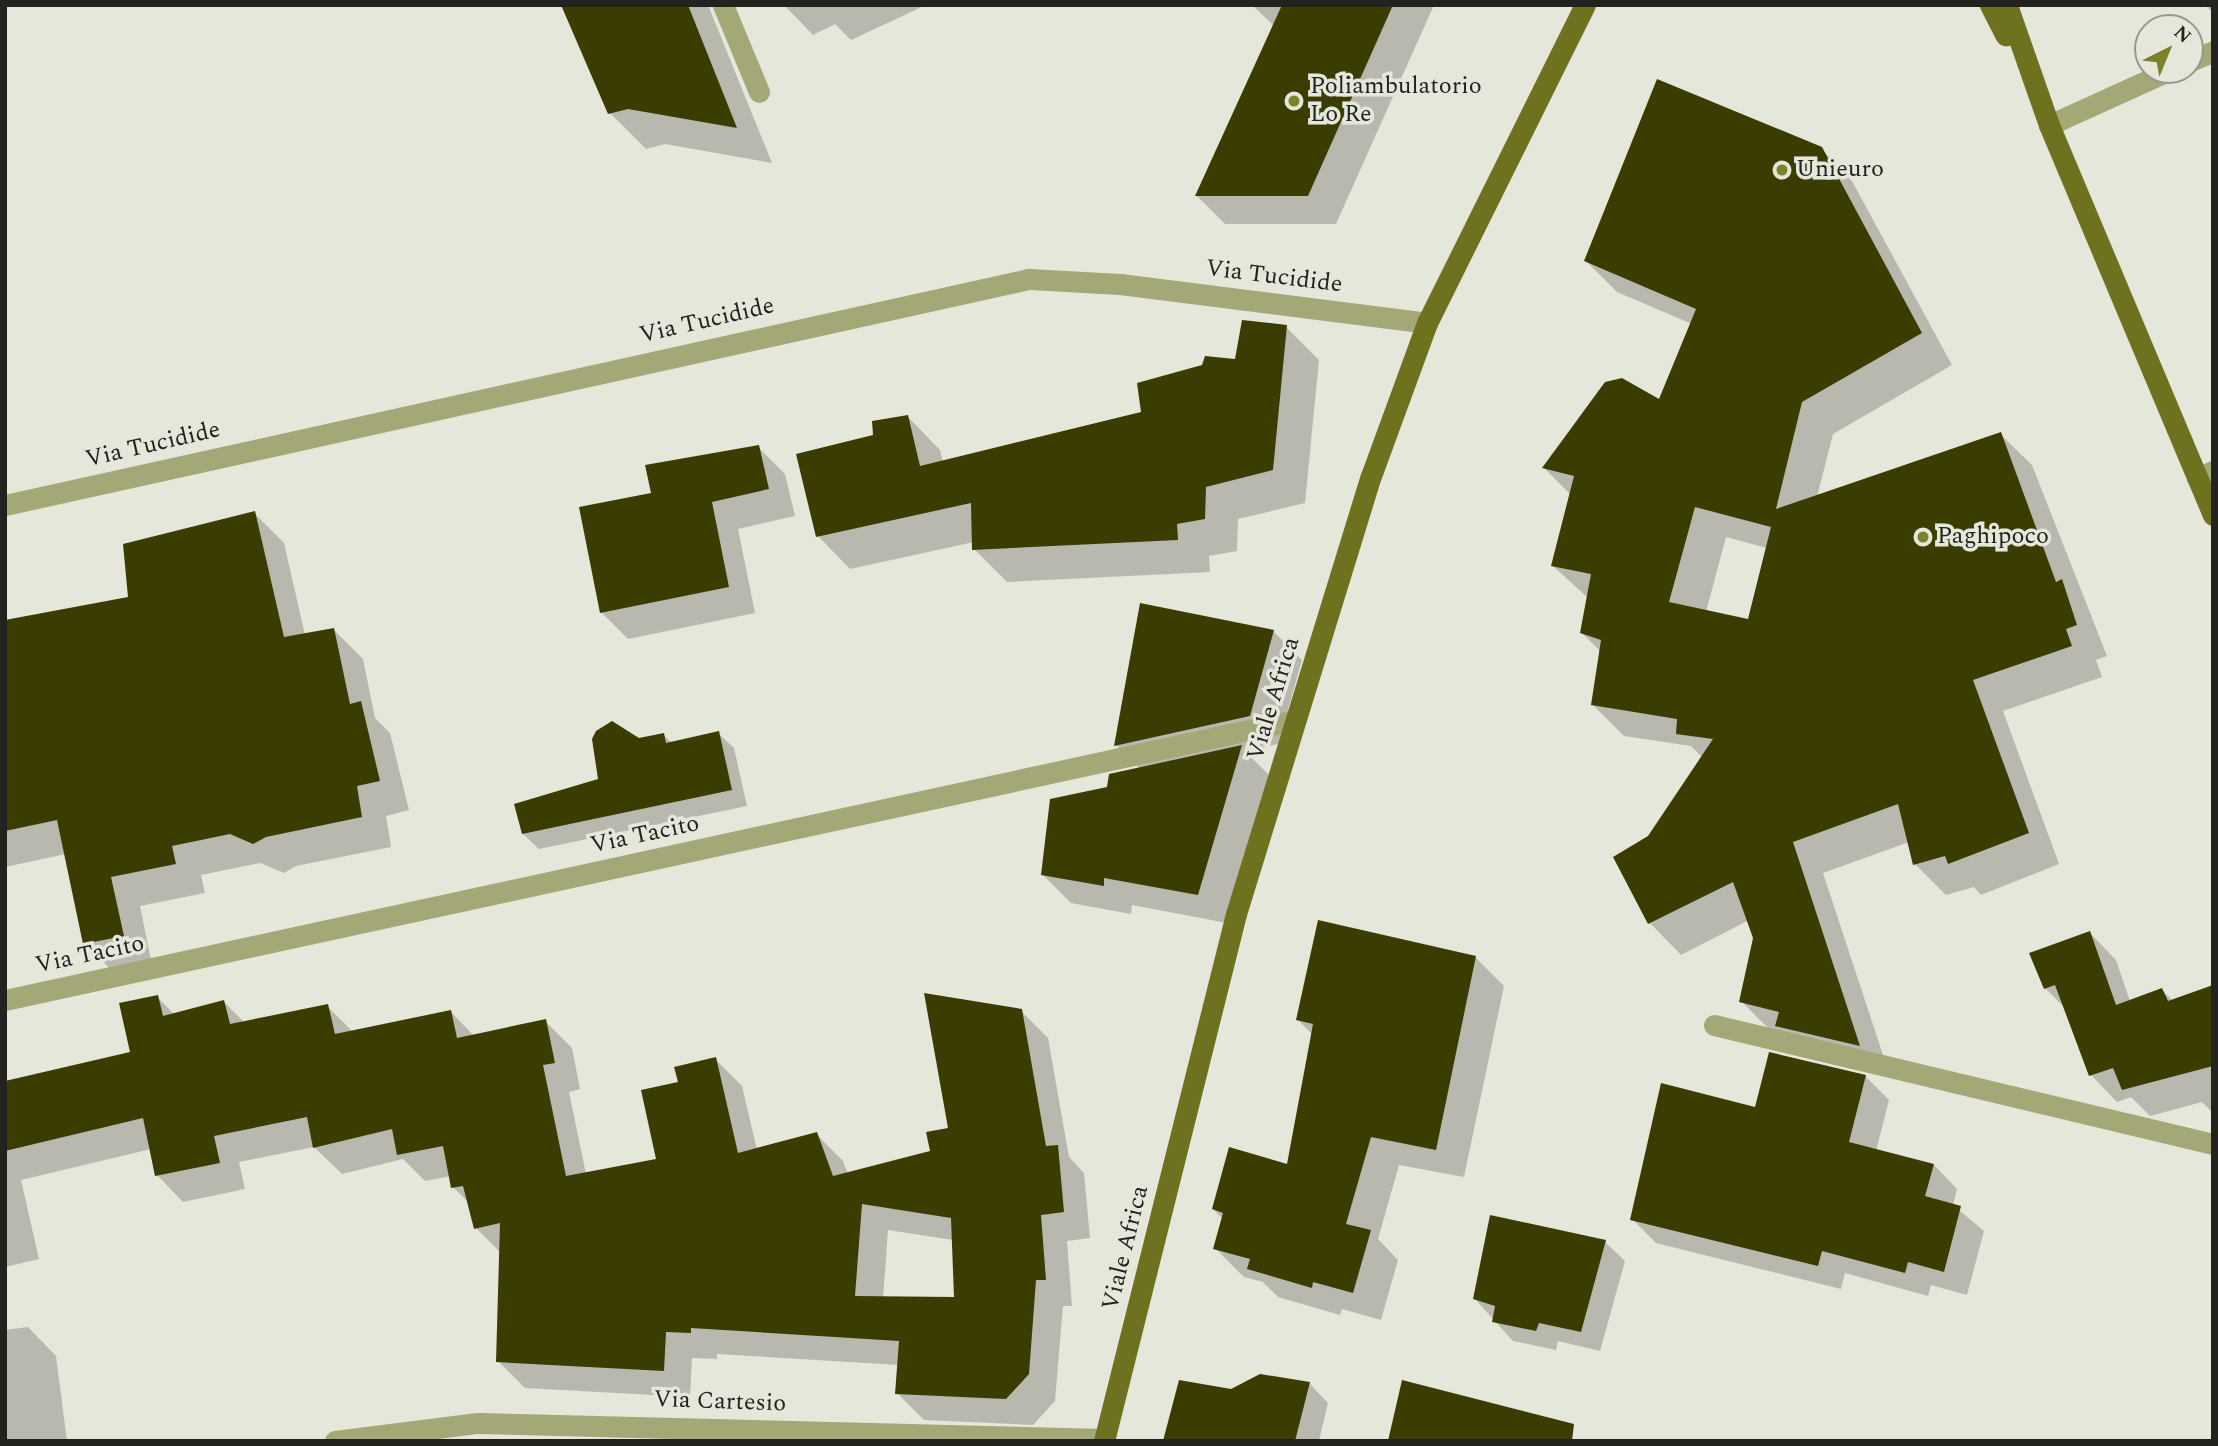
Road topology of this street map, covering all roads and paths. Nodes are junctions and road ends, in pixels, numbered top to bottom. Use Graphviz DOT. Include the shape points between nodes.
graph roads {
  1 [pos="723,5"];
  2 [pos="1585,5"];
  3 [pos="1990,5"];
  4 [pos="2007,5"];
  5 [pos="2139,84"];
  6 [pos="759,92"];
  7 [pos="2049,125"];
  8 [pos="1427,323"];
  9 [pos="2205,475"];
  10 [pos="5,505"];
  11 [pos="2213,515"];
  12 [pos="1295,720"];
  13 [pos="5,1000"];
  14 [pos="1713,1025"];
  15 [pos="2213,1144"];
  16 [pos="1105,1440"];
  17 [pos="335,1441"];
  1 -- 6 [label="street"];
  2 -- 8 [label="main road, Viale Africa"];
  3 -- 7 [label="main road"];
  4 -- 7 [label="main road"];
  5 -- 7 [label="street"];
  7 -- 9 [label="main road"];
  8 -- 10 [label="street, Via Tucidide" via="1120,284 1029,279"];
  8 -- 12 [label="main road, Viale Africa" via="1371,476"];
  9 -- 11 [label="main road"];
  12 -- 13 [label="street, Via Tacito"];
  12 -- 16 [label="main road, Viale Africa" via="1236,914"];
  14 -- 15 [label="street"];
  16 -- 17 [label="street, Via Cartesio" via="478,1423"];
}
